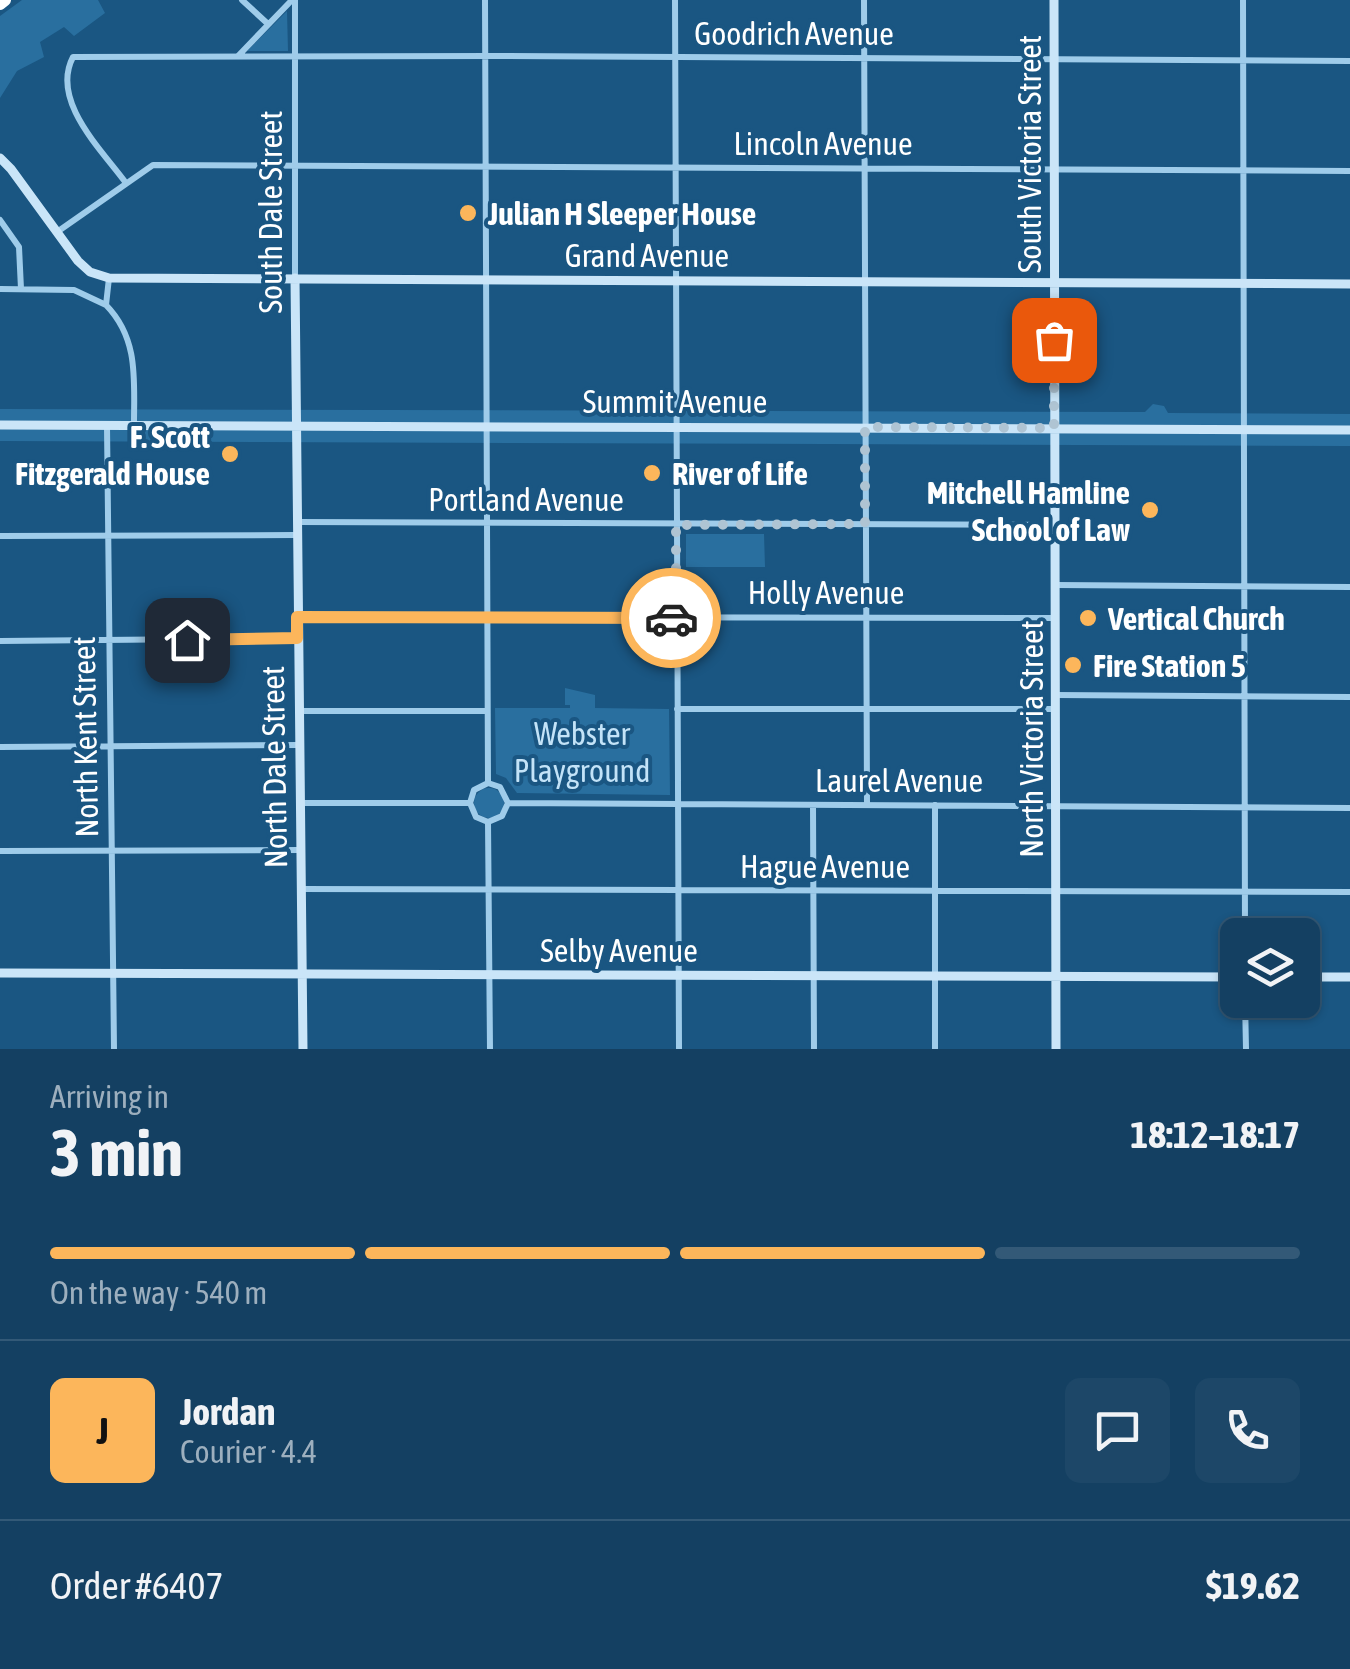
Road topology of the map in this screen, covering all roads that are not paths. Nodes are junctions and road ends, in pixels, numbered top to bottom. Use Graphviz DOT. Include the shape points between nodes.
graph roads {
  1 [pos="242,0"];
  2 [pos="294,0"];
  3 [pos="484,0"];
  4 [pos="674,0"];
  5 [pos="864,0"];
  6 [pos="1054,0"];
  7 [pos="1242,0"];
  8 [pos="268,24"];
  9 [pos="238,56"];
  10 [pos="295,56"];
  11 [pos="485,56"];
  12 [pos="675,57"];
  13 [pos="864,58"];
  14 [pos="1054,59"];
  15 [pos="1242,60"];
  16 [pos="1350,60"];
  17 [pos="0,158"];
  18 [pos="295,166"];
  19 [pos="486,167"];
  20 [pos="675,168"];
  21 [pos="865,168"];
  22 [pos="1054,170"];
  23 [pos="1243,171"];
  24 [pos="1350,172"];
  25 [pos="126,183"];
  26 [pos="0,220"];
  27 [pos="58,232"];
  28 [pos="109,278"];
  29 [pos="295,278"];
  30 [pos="485,280"];
  31 [pos="675,280"];
  32 [pos="865,282"];
  33 [pos="1054,282"];
  34 [pos="1243,284"];
  35 [pos="1350,284"];
  36 [pos="0,289"];
  37 [pos="21,289"];
  38 [pos="106,305"];
  39 [pos="107,424"];
  40 [pos="134,424"];
  41 [pos="296,424"];
  42 [pos="0,425"];
  43 [pos="485,425"];
  44 [pos="675,426"];
  45 [pos="865,427"];
  46 [pos="1054,428"];
  47 [pos="1243,430"];
  48 [pos="1350,430"];
  49 [pos="296,522"];
  50 [pos="486,524"];
  51 [pos="865,524"];
  52 [pos="676,525"];
  53 [pos="1055,525"];
  54 [pos="296,534"];
  55 [pos="108,535"];
  56 [pos="0,536"];
  57 [pos="1055,585"];
  58 [pos="1244,586"];
  59 [pos="1350,587"];
  60 [pos="297,617"];
  61 [pos="486,617"];
  62 [pos="676,617"];
  63 [pos="866,617"];
  64 [pos="1056,618"];
  65 [pos="297,638"];
  66 [pos="0,641"];
  67 [pos="109,641"];
  68 [pos="1055,695"];
  69 [pos="1245,696"];
  70 [pos="1350,698"];
  71 [pos="676,709"];
  72 [pos="867,709"];
  73 [pos="298,710"];
  74 [pos="1055,710"];
  75 [pos="487,711"];
  76 [pos="298,745"];
  77 [pos="0,747"];
  78 [pos="110,747"];
  79 [pos="488,783"];
  80 [pos="470,803"];
  81 [pos="508,803"];
  82 [pos="299,804"];
  83 [pos="677,805"];
  84 [pos="814,805"];
  85 [pos="868,806"];
  86 [pos="935,806"];
  87 [pos="1056,806"];
  88 [pos="1245,807"];
  89 [pos="1350,808"];
  90 [pos="488,822"];
  91 [pos="300,850"];
  92 [pos="0,851"];
  93 [pos="111,851"];
  94 [pos="300,889"];
  95 [pos="490,890"];
  96 [pos="678,890"];
  97 [pos="814,891"];
  98 [pos="934,891"];
  99 [pos="1056,892"];
  100 [pos="1245,892"];
  101 [pos="1350,892"];
  102 [pos="1245,918"];
  103 [pos="0,973"];
  104 [pos="113,973"];
  105 [pos="301,974"];
  106 [pos="490,975"];
  107 [pos="679,975"];
  108 [pos="814,976"];
  109 [pos="934,976"];
  110 [pos="1055,976"];
  111 [pos="1220,977"];
  112 [pos="1320,977"];
  113 [pos="1350,977"];
  114 [pos="1246,1018"];
  115 [pos="114,1049"];
  116 [pos="302,1049"];
  117 [pos="490,1049"];
  118 [pos="679,1049"];
  119 [pos="814,1049"];
  120 [pos="935,1049"];
  121 [pos="1056,1049"];
  122 [pos="1246,1049"];
  1 -- 8 [label="street"];
  2 -- 8 [label="street"];
  2 -- 10 [label="street, South Dale Street"];
  3 -- 11 [label="street"];
  4 -- 12 [label="street"];
  5 -- 13 [label="street"];
  6 -- 14 [label="street, South Victoria Street"];
  7 -- 15 [label="street"];
  8 -- 9 [label="street"];
  9 -- 10 [label="street, Goodrich Avenue"];
  9 -- 25 [label="street, Goodrich Avenue" via="70,59 69,102"];
  10 -- 11 [label="street, Goodrich Avenue"];
  10 -- 18 [label="street, South Dale Street"];
  11 -- 12 [label="street, Goodrich Avenue"];
  11 -- 19 [label="street"];
  12 -- 13 [label="street, Goodrich Avenue"];
  12 -- 20 [label="street"];
  13 -- 14 [label="street, Goodrich Avenue"];
  13 -- 21 [label="street"];
  14 -- 15 [label="street, Goodrich Avenue"];
  14 -- 22 [label="street, South Victoria Street"];
  15 -- 16 [label="street, Goodrich Avenue"];
  15 -- 23 [label="street"];
  17 -- 27 [label="street"];
  18 -- 19 [label="street, Lincoln Avenue"];
  18 -- 25 [label="street, Lincoln Avenue" via="152,165"];
  18 -- 29 [label="street, South Dale Street"];
  19 -- 20 [label="street, Lincoln Avenue"];
  19 -- 30 [label="street"];
  20 -- 21 [label="street, Lincoln Avenue"];
  20 -- 31 [label="street"];
  21 -- 22 [label="street, Lincoln Avenue"];
  21 -- 32 [label="street"];
  22 -- 23 [label="street, Lincoln Avenue"];
  22 -- 33 [label="street, South Victoria Street"];
  23 -- 24 [label="street, Lincoln Avenue"];
  23 -- 34 [label="street"];
  25 -- 27 [label="street, Lincoln Avenue"];
  26 -- 37 [label="street" via="20,247"];
  27 -- 28 [label="street" via="83,267"];
  28 -- 29 [label="street, Grand Avenue"];
  28 -- 38 [label="street"];
  29 -- 30 [label="street, Grand Avenue"];
  29 -- 41 [label="street, South Dale Street"];
  30 -- 31 [label="street, Grand Avenue"];
  30 -- 43 [label="street"];
  31 -- 32 [label="street, Grand Avenue"];
  31 -- 44 [label="street"];
  32 -- 33 [label="street, Grand Avenue"];
  32 -- 45 [label="street"];
  33 -- 34 [label="street, Grand Avenue"];
  33 -- 46 [label="street, South Victoria Street"];
  34 -- 35 [label="street, Grand Avenue"];
  34 -- 47 [label="street"];
  36 -- 37 [label="street"];
  37 -- 38 [label="street" via="74,290"];
  38 -- 40 [label="street" via="131,343"];
  39 -- 40 [label="street, Summit Avenue"];
  39 -- 42 [label="street, Summit Avenue"];
  39 -- 55 [label="street, North Kent Street"];
  40 -- 41 [label="street, Summit Avenue"];
  41 -- 43 [label="street, Summit Avenue"];
  41 -- 49 [label="street, North Dale Street"];
  43 -- 44 [label="street, Summit Avenue"];
  43 -- 50 [label="street"];
  44 -- 45 [label="street, Summit Avenue"];
  44 -- 52 [label="street"];
  45 -- 46 [label="street, Summit Avenue"];
  45 -- 51 [label="street"];
  46 -- 47 [label="street, Summit Avenue"];
  46 -- 53 [label="street, North Victoria Street"];
  47 -- 48 [label="street, Summit Avenue"];
  47 -- 58 [label="street"];
  49 -- 50 [label="street, Portland Avenue"];
  49 -- 54 [label="street, North Dale Street"];
  50 -- 52 [label="street, Portland Avenue"];
  50 -- 61 [label="street"];
  51 -- 52 [label="street, Portland Avenue"];
  51 -- 53 [label="street, Portland Avenue"];
  51 -- 63 [label="street"];
  52 -- 62 [label="street"];
  53 -- 57 [label="street, North Victoria Street"];
  54 -- 55 [label="street"];
  54 -- 60 [label="street, North Dale Street"];
  55 -- 56 [label="street"];
  55 -- 67 [label="street, North Kent Street"];
  57 -- 58 [label="street"];
  57 -- 64 [label="street, North Victoria Street"];
  58 -- 59 [label="street"];
  58 -- 69 [label="street"];
  60 -- 61 [label="street, Holly Avenue"];
  60 -- 65 [label="street, North Dale Street"];
  61 -- 62 [label="street, Holly Avenue"];
  61 -- 75 [label="street"];
  62 -- 63 [label="street, Holly Avenue"];
  62 -- 71 [label="street"];
  63 -- 64 [label="street, Holly Avenue"];
  63 -- 72 [label="street"];
  64 -- 68 [label="street, North Victoria Street"];
  65 -- 67 [label="street"];
  65 -- 73 [label="street, North Dale Street"];
  66 -- 67 [label="street"];
  67 -- 78 [label="street, North Kent Street"];
  68 -- 69 [label="street"];
  68 -- 74 [label="street, North Victoria Street"];
  69 -- 70 [label="street"];
  69 -- 88 [label="street"];
  71 -- 72 [label="street"];
  71 -- 83 [label="street"];
  72 -- 74 [label="street"];
  72 -- 85 [label="street"];
  73 -- 75 [label="street"];
  73 -- 76 [label="street, North Dale Street"];
  74 -- 87 [label="street, North Victoria Street"];
  75 -- 79 [label="street"];
  76 -- 78 [label="street"];
  76 -- 82 [label="street, North Dale Street"];
  77 -- 78 [label="street"];
  78 -- 93 [label="street, North Kent Street"];
  79 -- 80 [label="street" via="474,790"];
  79 -- 81 [label="street" via="500,787"];
  80 -- 82 [label="street"];
  80 -- 90 [label="street" via="476,817"];
  81 -- 83 [label="street, Laurel Avenue"];
  81 -- 90 [label="street" via="502,816"];
  82 -- 91 [label="street, North Dale Street"];
  83 -- 84 [label="street, Laurel Avenue"];
  83 -- 96 [label="street"];
  84 -- 85 [label="street, Laurel Avenue"];
  84 -- 97 [label="street"];
  85 -- 86 [label="street, Laurel Avenue"];
  86 -- 87 [label="street, Laurel Avenue"];
  86 -- 98 [label="street"];
  87 -- 88 [label="street, Laurel Avenue"];
  87 -- 99 [label="street, North Victoria Street"];
  88 -- 89 [label="street, Laurel Avenue"];
  88 -- 100 [label="street"];
  90 -- 95 [label="street"];
  91 -- 93 [label="street"];
  91 -- 94 [label="street, North Dale Street"];
  92 -- 93 [label="street"];
  93 -- 104 [label="street, North Kent Street"];
  94 -- 95 [label="street, Hague Avenue"];
  94 -- 105 [label="street, North Dale Street"];
  95 -- 96 [label="street, Hague Avenue"];
  95 -- 106 [label="street"];
  96 -- 97 [label="street, Hague Avenue"];
  96 -- 107 [label="street"];
  97 -- 98 [label="street, Hague Avenue"];
  97 -- 108 [label="street"];
  98 -- 99 [label="street, Hague Avenue"];
  98 -- 109 [label="street"];
  99 -- 100 [label="street, Hague Avenue"];
  99 -- 110 [label="street, North Victoria Street"];
  100 -- 101 [label="street, Hague Avenue"];
  100 -- 102 [label="street"];
  103 -- 104 [label="street, Selby Avenue"];
  104 -- 105 [label="street, Selby Avenue"];
  104 -- 115 [label="street, North Kent Street"];
  105 -- 106 [label="street, Selby Avenue"];
  105 -- 116 [label="street, North Dale Street"];
  106 -- 107 [label="street, Selby Avenue"];
  106 -- 117 [label="street"];
  107 -- 108 [label="street, Selby Avenue"];
  107 -- 118 [label="street"];
  108 -- 109 [label="street, Selby Avenue"];
  108 -- 119 [label="street"];
  109 -- 110 [label="street, Selby Avenue"];
  109 -- 120 [label="street"];
  110 -- 111 [label="street, Selby Avenue"];
  110 -- 121 [label="street, North Victoria Street"];
  112 -- 113 [label="street"];
  114 -- 122 [label="street"];
}
